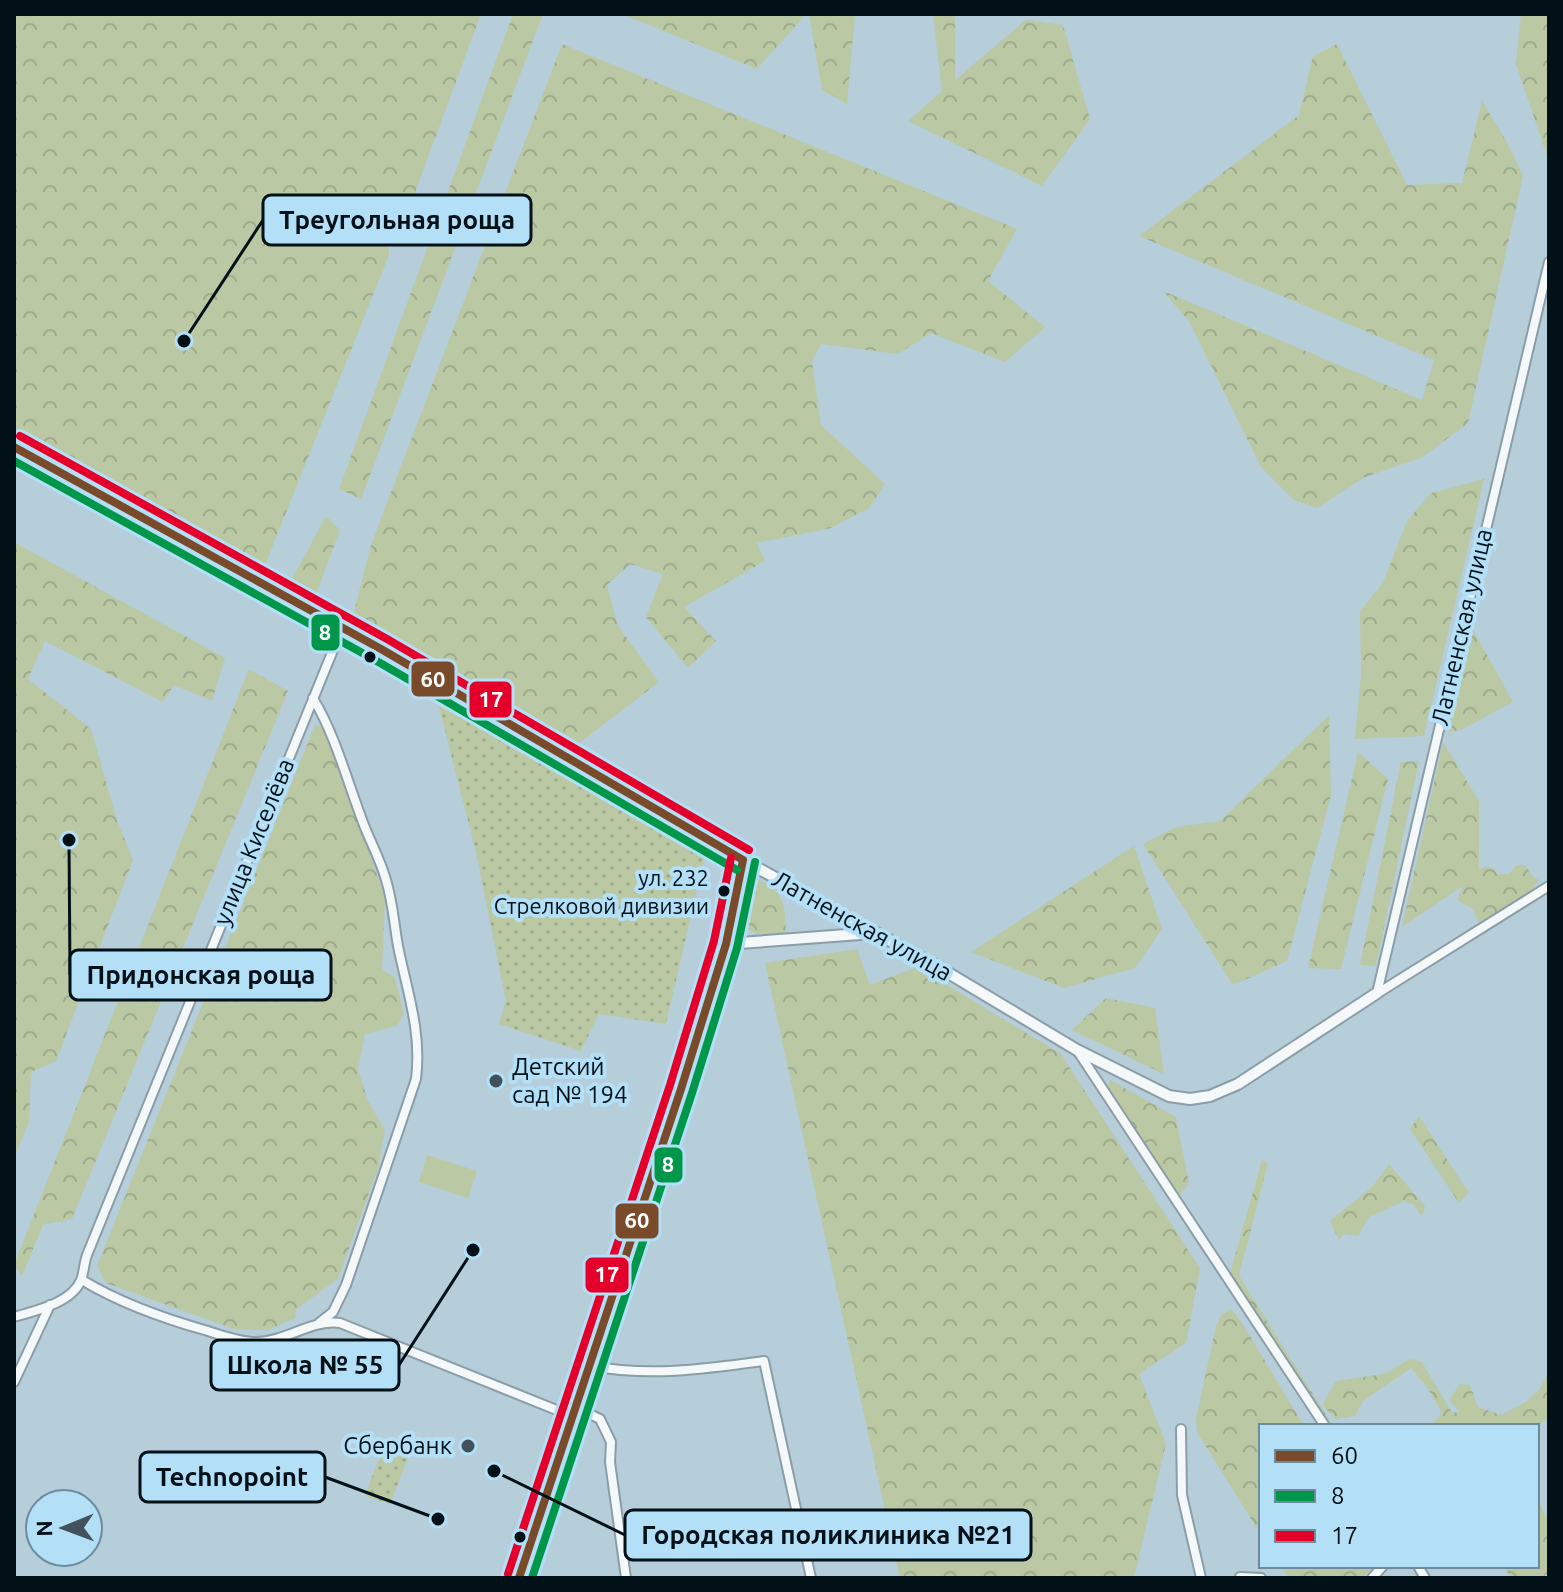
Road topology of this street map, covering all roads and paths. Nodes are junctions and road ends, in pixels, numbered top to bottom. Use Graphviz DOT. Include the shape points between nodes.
graph roads {
  1 [pos="1549,262"];
  2 [pos="14,447"];
  3 [pos="342,628"];
  4 [pos="313,698"];
  5 [pos="743,860"];
  6 [pos="1549,886"];
  7 [pos="876,933"];
  8 [pos="726,944"];
  9 [pos="1377,993"];
  10 [pos="1077,1050"];
  11 [pos="82,1280"];
  12 [pos="50,1305"];
  13 [pos="14,1317"];
  14 [pos="319,1323"];
  15 [pos="591,1366"];
  16 [pos="14,1382"];
  17 [pos="576,1413"];
  18 [pos="1324,1424"];
  19 [pos="1181,1429"];
  20 [pos="1380,1571"];
  21 [pos="1240,1577"];
  22 [pos="519,1578"];
  23 [pos="626,1578"];
  24 [pos="811,1578"];
  25 [pos="1201,1578"];
  26 [pos="1261,1578"];
  27 [pos="1372,1578"];
  1 -- 9 [label="street, Латненская улица"];
  2 -- 3 [label="street, Латненская улица"];
  3 -- 4 [label="street, улица Киселёва"];
  3 -- 5 [label="street, Латненская улица"];
  4 -- 11 [label="street, улица Киселёва" via="87,1255"];
  4 -- 14 [label="street" via="328,724 386,877 419,1053 416,1079 346,1285 333,1312"];
  5 -- 7 [label="street, Латненская улица"];
  5 -- 8 [label="street"];
  6 -- 9 [label="street, Латненская улица"];
  7 -- 8 [label="street"];
  7 -- 10 [label="street, Латненская улица"];
  8 -- 15 [label="street"];
  9 -- 10 [label="street, Латненская улица" via="1238,1084 1210,1096 1169,1096"];
  10 -- 18 [label="street"];
  11 -- 12 [label="street"];
  11 -- 14 [label="street" via="107,1296 241,1341 270,1341"];
  12 -- 13 [label="street"];
  12 -- 16 [label="street"];
  14 -- 17 [label="street" via="340,1323"];
  15 -- 17 [label="street"];
  15 -- 24 [label="street" via="672,1373 764,1361"];
  17 -- 22 [label="street"];
  17 -- 23 [label="street" via="600,1419 611,1442"];
  19 -- 25 [label="street" via="1182,1495"];
  20 -- 27 [label="street"];
  21 -- 26 [label="street"];
}
